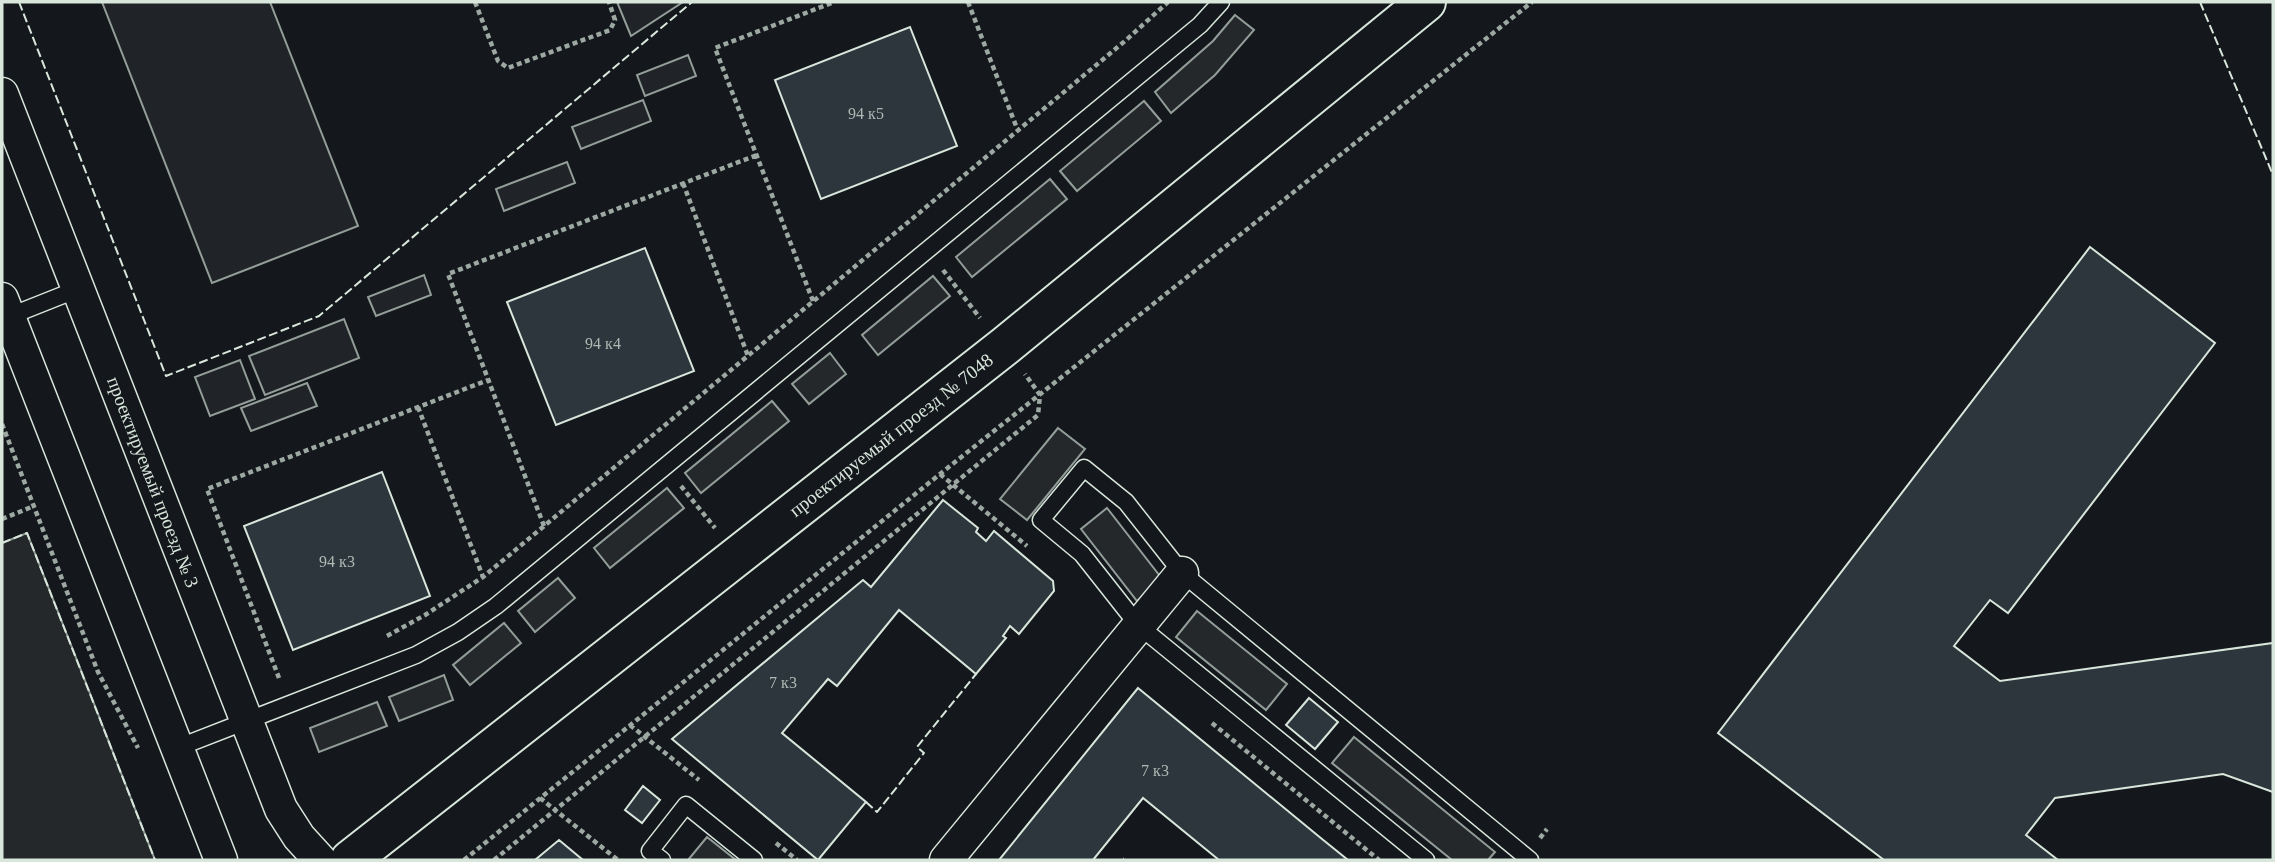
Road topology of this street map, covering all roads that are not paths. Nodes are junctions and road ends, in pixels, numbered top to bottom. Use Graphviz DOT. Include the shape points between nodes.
graph roads {
  1 [pos="1221,2"];
  2 [pos="1426,2"];
  3 [pos="2,94"];
  4 [pos="78,289"];
  5 [pos="4,312"];
  6 [pos="1182,573"];
  7 [pos="1138,625"];
  8 [pos="242,708"];
  9 [pos="177,748"];
  10 [pos="216,848"];
  11 [pos="320,860"];
  12 [pos="350,860"];
  13 [pos="662,860"];
  14 [pos="754,860"];
  15 [pos="946,860"];
  16 [pos="1426,860"];
  17 [pos="1530,860"];
  1 -- 8 [label="lane" via="1200,25 496,606 416,654"];
  2 -- 12 [label="main road, проектируемый проезд № 7048" via="1005,346"];
  3 -- 4 [label="street, проектируемый проезд № 3"];
  4 -- 5 [label="lane"];
  4 -- 8 [label="street, проектируемый проезд № 3"];
  5 -- 9 [label="street"];
  6 -- 7 [label="street"];
  6 -- 7 [label="lane" via="1126,502 1084,468 1041,520 1082,554"];
  6 -- 17 [label="lane"];
  7 -- 15 [label="street"];
  7 -- 16 [label="lane"];
  8 -- 9 [label="lane"];
  8 -- 11 [label="street, проектируемый проезд № 3" via="281,809"];
  9 -- 10 [label="street"];
  13 -- 14 [label="lane" via="649,850 686,805"];
}
